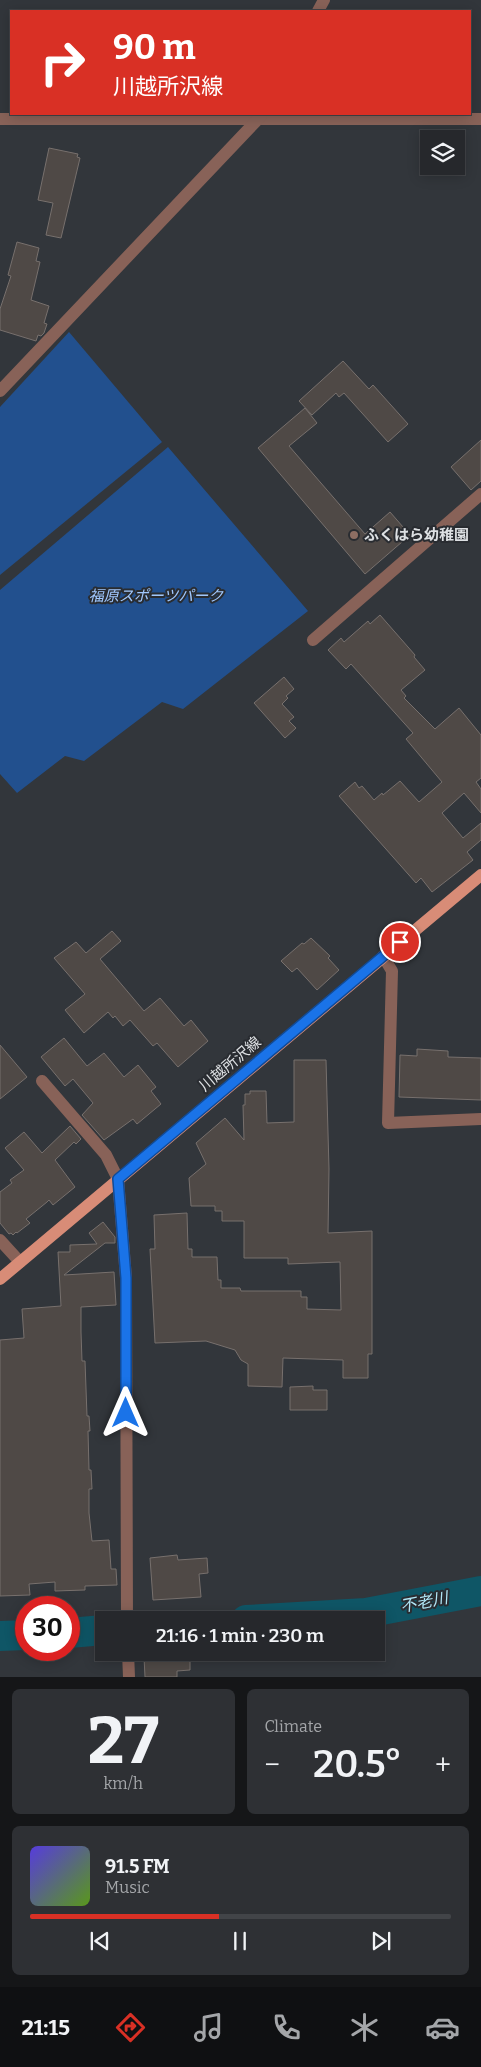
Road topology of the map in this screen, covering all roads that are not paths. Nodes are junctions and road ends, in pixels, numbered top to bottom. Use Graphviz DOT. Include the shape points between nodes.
graph roads {
  1 [pos="261,116"];
  2 [pos="0,119"];
  3 [pos="481,119"];
  4 [pos="0,391"];
  5 [pos="481,494"];
  6 [pos="313,640"];
  7 [pos="481,875"];
  8 [pos="383,956"];
  9 [pos="42,1082"];
  10 [pos="481,1119"];
  11 [pos="118,1179"];
  12 [pos="0,1240"];
  13 [pos="20,1262"];
  14 [pos="0,1279"];
  15 [pos="127,1611"];
  16 [pos="128,1661"];
  17 [pos="129,1677"];
  1 -- 2 [label="street"];
  1 -- 3 [label="street"];
  1 -- 4 [label="street"];
  5 -- 6 [label="street"];
  7 -- 8 [label="main road, 川越所沢線"];
  8 -- 10 [label="street" via="392,971 388,1123"];
  8 -- 11 [label="main road, 川越所沢線"];
  9 -- 11 [label="street" via="106,1155"];
  11 -- 13 [label="main road, 川越所沢線"];
  11 -- 15 [label="street" via="126,1278"];
  12 -- 13 [label="street"];
  13 -- 14 [label="main road, 川越所沢線"];
  16 -- 17 [label="street"];
}
